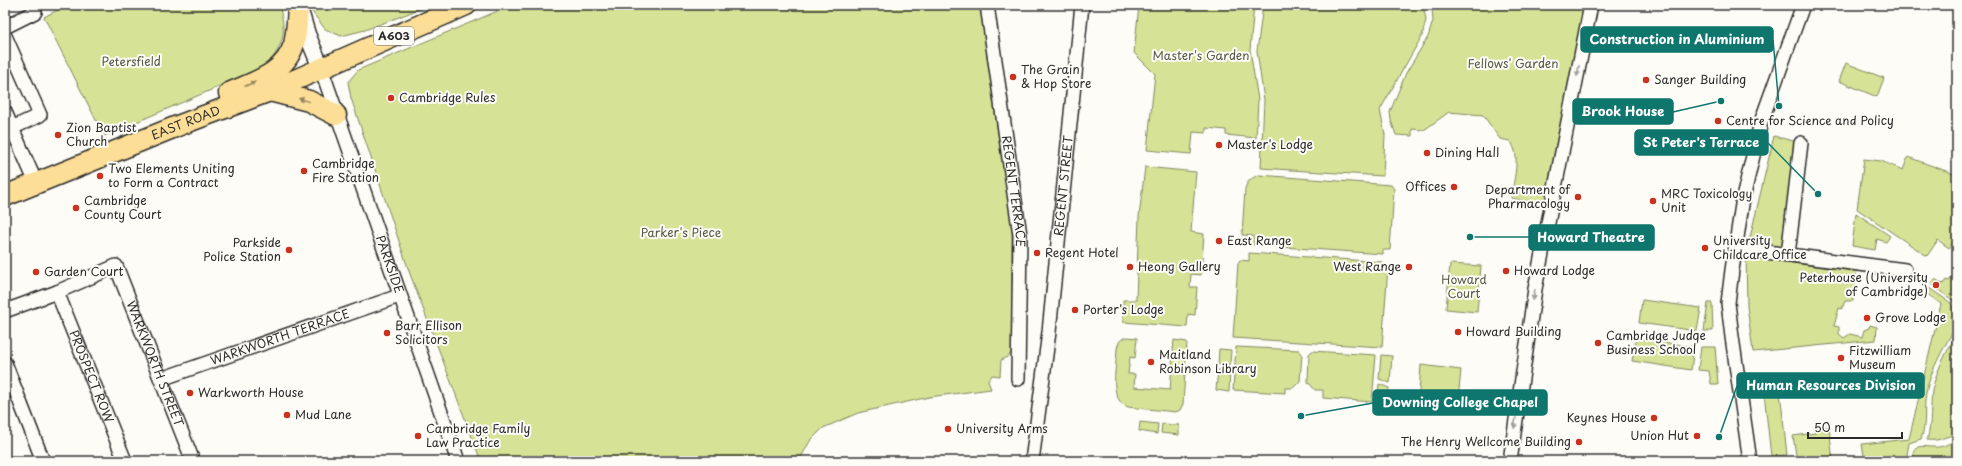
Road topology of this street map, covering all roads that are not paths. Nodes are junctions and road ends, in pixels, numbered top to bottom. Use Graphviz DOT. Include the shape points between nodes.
graph roads {
  1 [pos="466,5"];
  2 [pos="987,5"];
  3 [pos="1082,5"];
  4 [pos="1591,5"];
  5 [pos="1803,5"];
  6 [pos="298,6"];
  7 [pos="36,12"];
  8 [pos="5,27"];
  9 [pos="5,36"];
  10 [pos="321,68"];
  11 [pos="270,91"];
  12 [pos="5,112"];
  13 [pos="336,115"];
  14 [pos="180,125"];
  15 [pos="12,128"];
  16 [pos="1802,143"];
  17 [pos="36,183"];
  18 [pos="5,196"];
  19 [pos="1736,248"];
  20 [pos="1788,255"];
  21 [pos="1905,270"];
  22 [pos="57,292"];
  23 [pos="399,296"];
  24 [pos="5,311"];
  25 [pos="5,363"];
  26 [pos="1018,378"];
  27 [pos="161,379"];
  28 [pos="43,461"];
  29 [pos="126,461"];
  30 [pos="193,461"];
  31 [pos="458,461"];
  32 [pos="1032,461"];
  33 [pos="1510,461"];
  34 [pos="1750,461"];
  1 -- 10 [label="main road, A603"];
  2 -- 26 [label="street, REGENT TERRACE" via="1020,235"];
  3 -- 32 [label="street, REGENT STREET" via="1050,324"];
  4 -- 33 [label="street, one-way" via="1535,289"];
  5 -- 19 [label="street" via="1761,122"];
  6 -- 10 [label="street"];
  14 -- 6 [label="main road, one-way" via="211,101 274,73 290,54 294,44"];
  7 -- 8 [label="street"];
  9 -- 15 [label="street" via="40,115"];
  10 -- 11 [label="main road, EAST ROAD"];
  10 -- 13 [label="street, PARKSIDE"];
  13 -- 11 [label="main road, one-way" via="309,101"];
  11 -- 14 [label="main road, EAST ROAD"];
  12 -- 15 [label="street"];
  13 -- 23 [label="street, PARKSIDE"];
  14 -- 17 [label="main road, EAST ROAD"];
  15 -- 17 [label="street"];
  16 -- 20 [label="street"];
  17 -- 18 [label="main road, EAST ROAD"];
  19 -- 20 [label="street"];
  19 -- 34 [label="street" via="1728,303"];
  20 -- 21 [label="street"];
  22 -- 24 [label="street"];
  22 -- 27 [label="street, WARKWORTH STREET" via="116,266"];
  22 -- 29 [label="street, PROSPECT ROW"];
  23 -- 27 [label="street, WARKWORTH TERRACE"];
  23 -- 31 [label="street, PARKSIDE"];
  25 -- 28 [label="street"];
  27 -- 30 [label="street, WARKWORTH STREET"];
}
